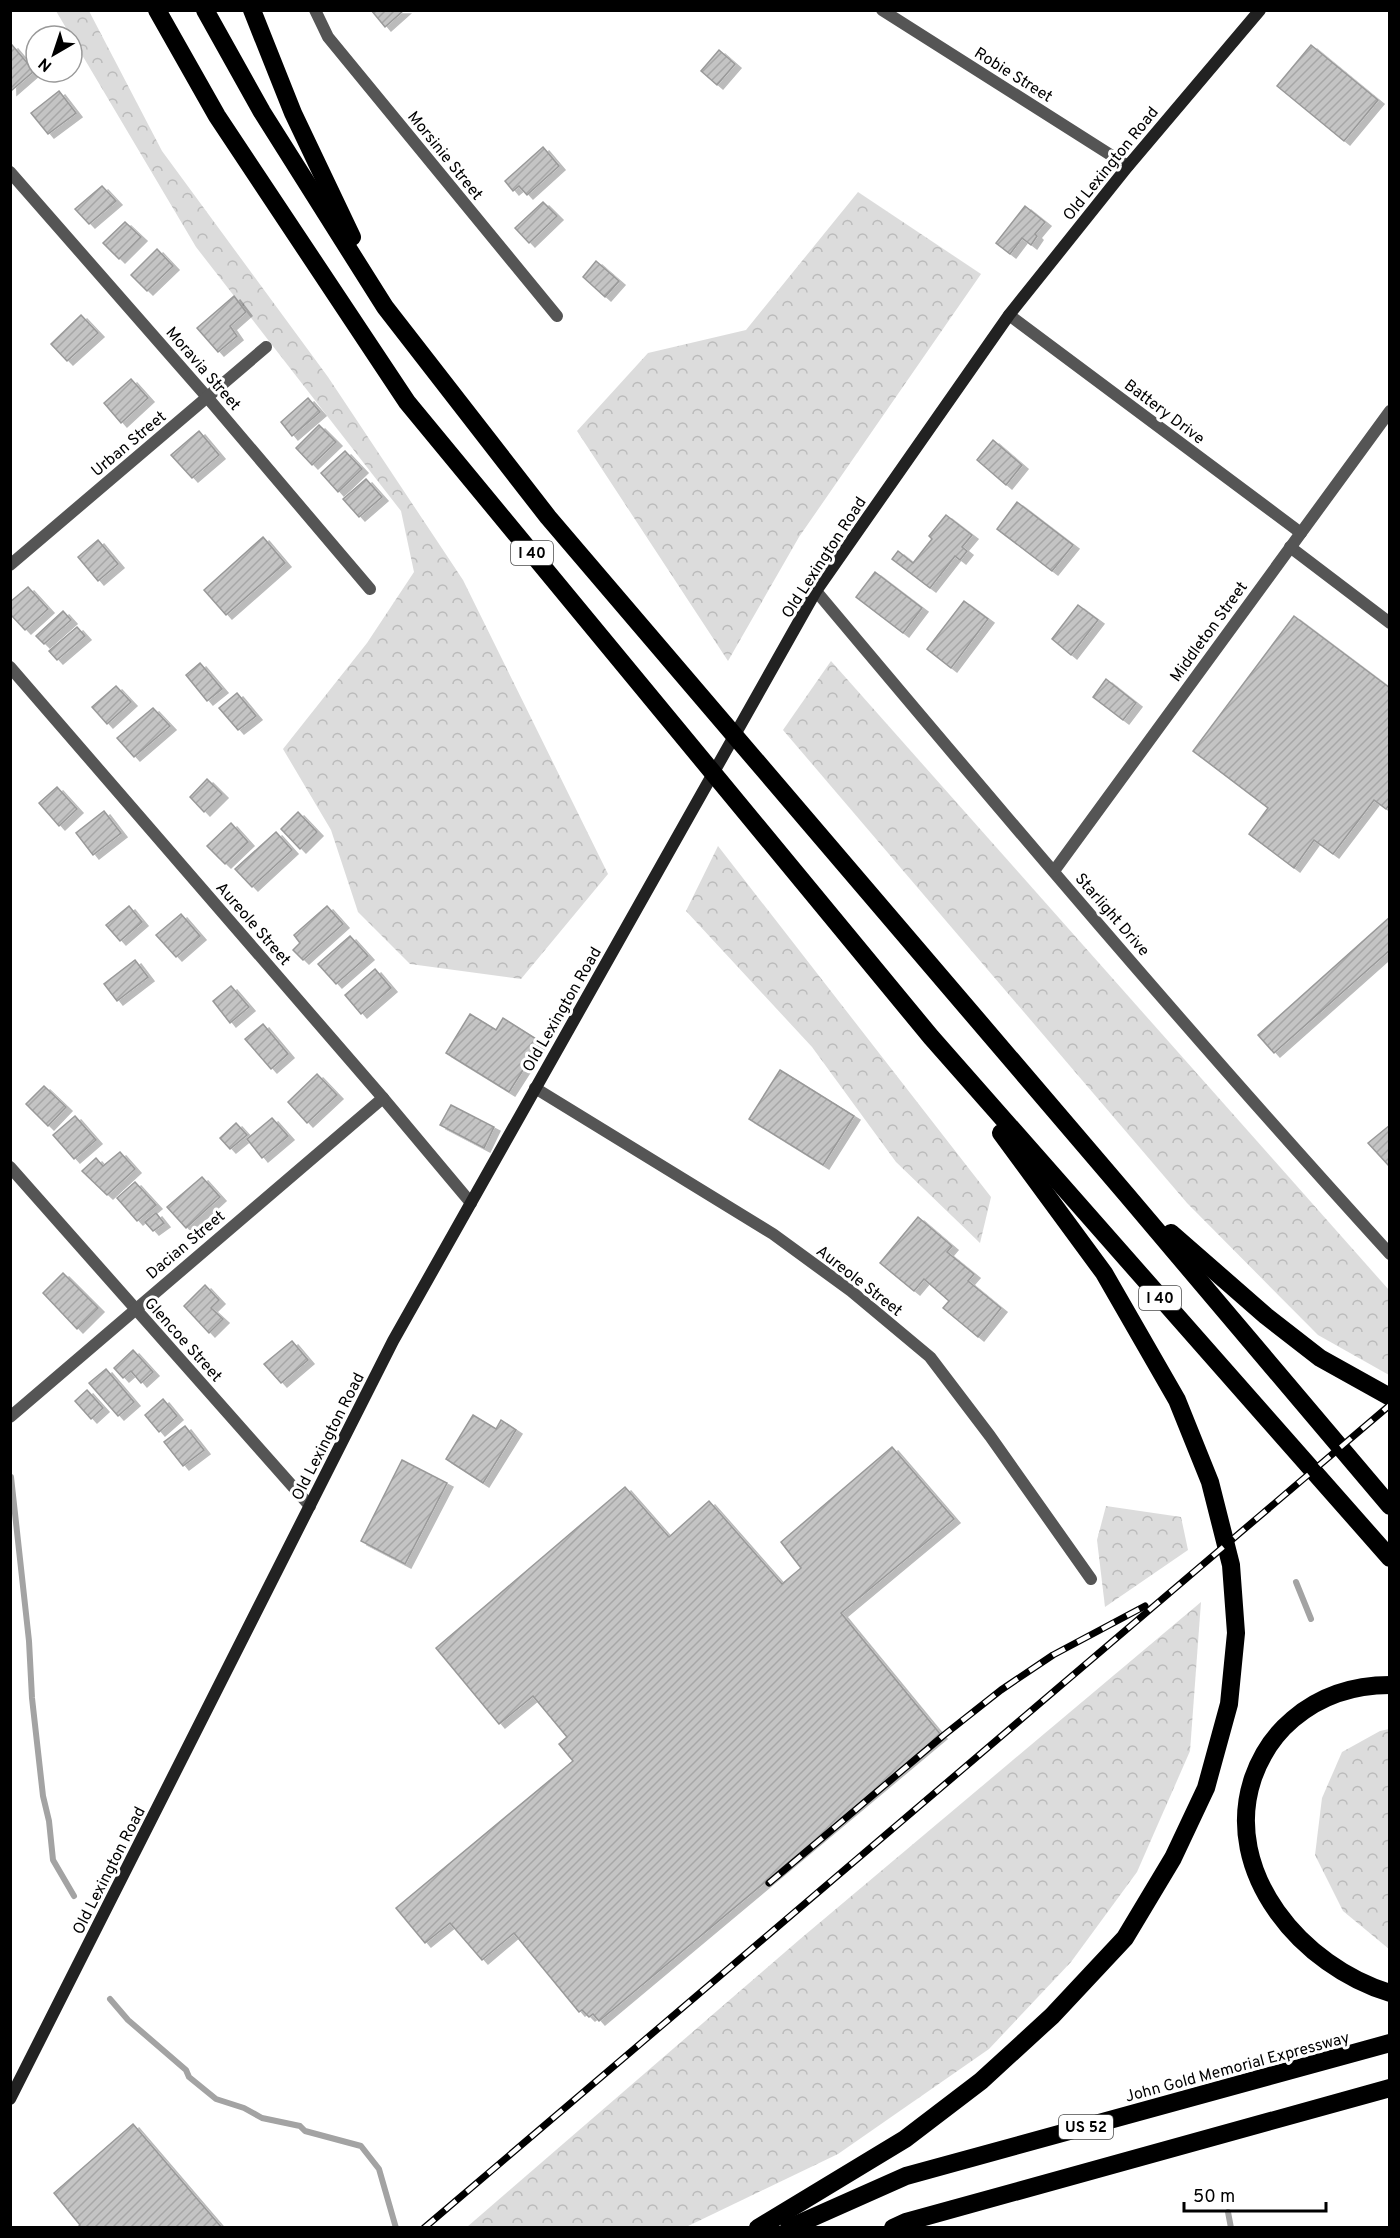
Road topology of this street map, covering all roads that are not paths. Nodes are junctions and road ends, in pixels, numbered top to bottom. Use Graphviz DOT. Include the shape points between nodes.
graph roads {
  1 [pos="151,10"];
  2 [pos="157,10"];
  3 [pos="205,10"];
  4 [pos="252,10"];
  5 [pos="315,10"];
  6 [pos="882,10"];
  7 [pos="1260,10"];
  8 [pos="174,40"];
  9 [pos="1128,166"];
  10 [pos="10,172"];
  11 [pos="385,307"];
  12 [pos="1009,315"];
  13 [pos="557,316"];
  14 [pos="266,347"];
  15 [pos="207,397"];
  16 [pos="1389,411"];
  17 [pos="1301,533"];
  18 [pos="1290,547"];
  19 [pos="10,565"];
  20 [pos="370,589"];
  21 [pos="816,591"];
  22 [pos="1389,623"];
  23 [pos="10,667"];
  24 [pos="1054,871"];
  25 [pos="931,1037"];
  26 [pos="536,1088"];
  27 [pos="383,1098"];
  28 [pos="10,1167"];
  29 [pos="1126,1194"];
  30 [pos="471,1203"];
  31 [pos="1389,1254"];
  32 [pos="135,1308"];
  33 [pos="1389,1397"];
  34 [pos="10,1417"];
  35 [pos="310,1506"];
  36 [pos="1389,1506"];
  37 [pos="1389,1558"];
  38 [pos="1091,1579"];
  39 [pos="1389,1685"];
  40 [pos="1389,1993"];
  41 [pos="1389,2043"];
  42 [pos="1389,2088"];
  43 [pos="10,2099"];
  44 [pos="758,2228"];
  45 [pos="789,2228"];
  46 [pos="893,2228"];
  1 -- 8 [label="highway"];
  2 -- 8 [label="highway, I 40"];
  3 -- 11 [label="highway, I 40" via="268,121"];
  4 -- 11 [label="highway" via="293,113"];
  5 -- 13 [label="street, Morsinie Street" via="328,37"];
  6 -- 9 [label="street, Robie Street"];
  7 -- 9 [label="main road, Old Lexington Road"];
  8 -- 25 [label="highway, I 40" via="217,117 407,402"];
  9 -- 12 [label="main road, Old Lexington Road"];
  10 -- 15 [label="street, Moravia Street"];
  11 -- 29 [label="highway, I 40" via="548,517"];
  12 -- 17 [label="street, Battery Drive"];
  12 -- 21 [label="main road, Old Lexington Road"];
  14 -- 15 [label="street, Urban Street"];
  15 -- 19 [label="street, Urban Street"];
  15 -- 20 [label="street, Moravia Street"];
  16 -- 17 [label="street, Middleton Street"];
  17 -- 18 [label="street, Middleton Street"];
  18 -- 22 [label="street"];
  18 -- 24 [label="street, Middleton Street"];
  21 -- 24 [label="street, Starlight Drive"];
  21 -- 26 [label="main road, Old Lexington Road"];
  23 -- 27 [label="street, Aureole Street"];
  24 -- 31 [label="street, Starlight Drive"];
  25 -- 37 [label="highway, I 40"];
  25 -- 44 [label="highway" via="1104,1273 1177,1400 1210,1482 1231,1565 1236,1634 1229,1704 1206,1788 1173,1858 1125,1938 1052,2016 981,2081 905,2139"];
  26 -- 30 [label="main road, Old Lexington Road"];
  26 -- 38 [label="street, Aureole Street" via="773,1234 852,1291 930,1357"];
  27 -- 30 [label="street, Aureole Street"];
  27 -- 32 [label="street, Dacian Street"];
  28 -- 32 [label="street, Glencoe Street"];
  29 -- 33 [label="highway" via="1320,1358"];
  29 -- 36 [label="highway, I 40"];
  30 -- 35 [label="main road, Old Lexington Road" via="393,1341"];
  32 -- 34 [label="street, Dacian Street"];
  32 -- 35 [label="street, Glencoe Street"];
  35 -- 43 [label="main road, Old Lexington Road"];
  39 -- 40 [label="highway" via="1345,1690 1310,1706 1290,1721 1262,1758 1252,1783 1247,1813 1248,1840 1258,1878 1291,1930 1334,1967"];
  41 -- 45 [label="highway, John Gold Memorial Expressway / US 52" via="906,2176"];
  42 -- 46 [label="highway"];
}
